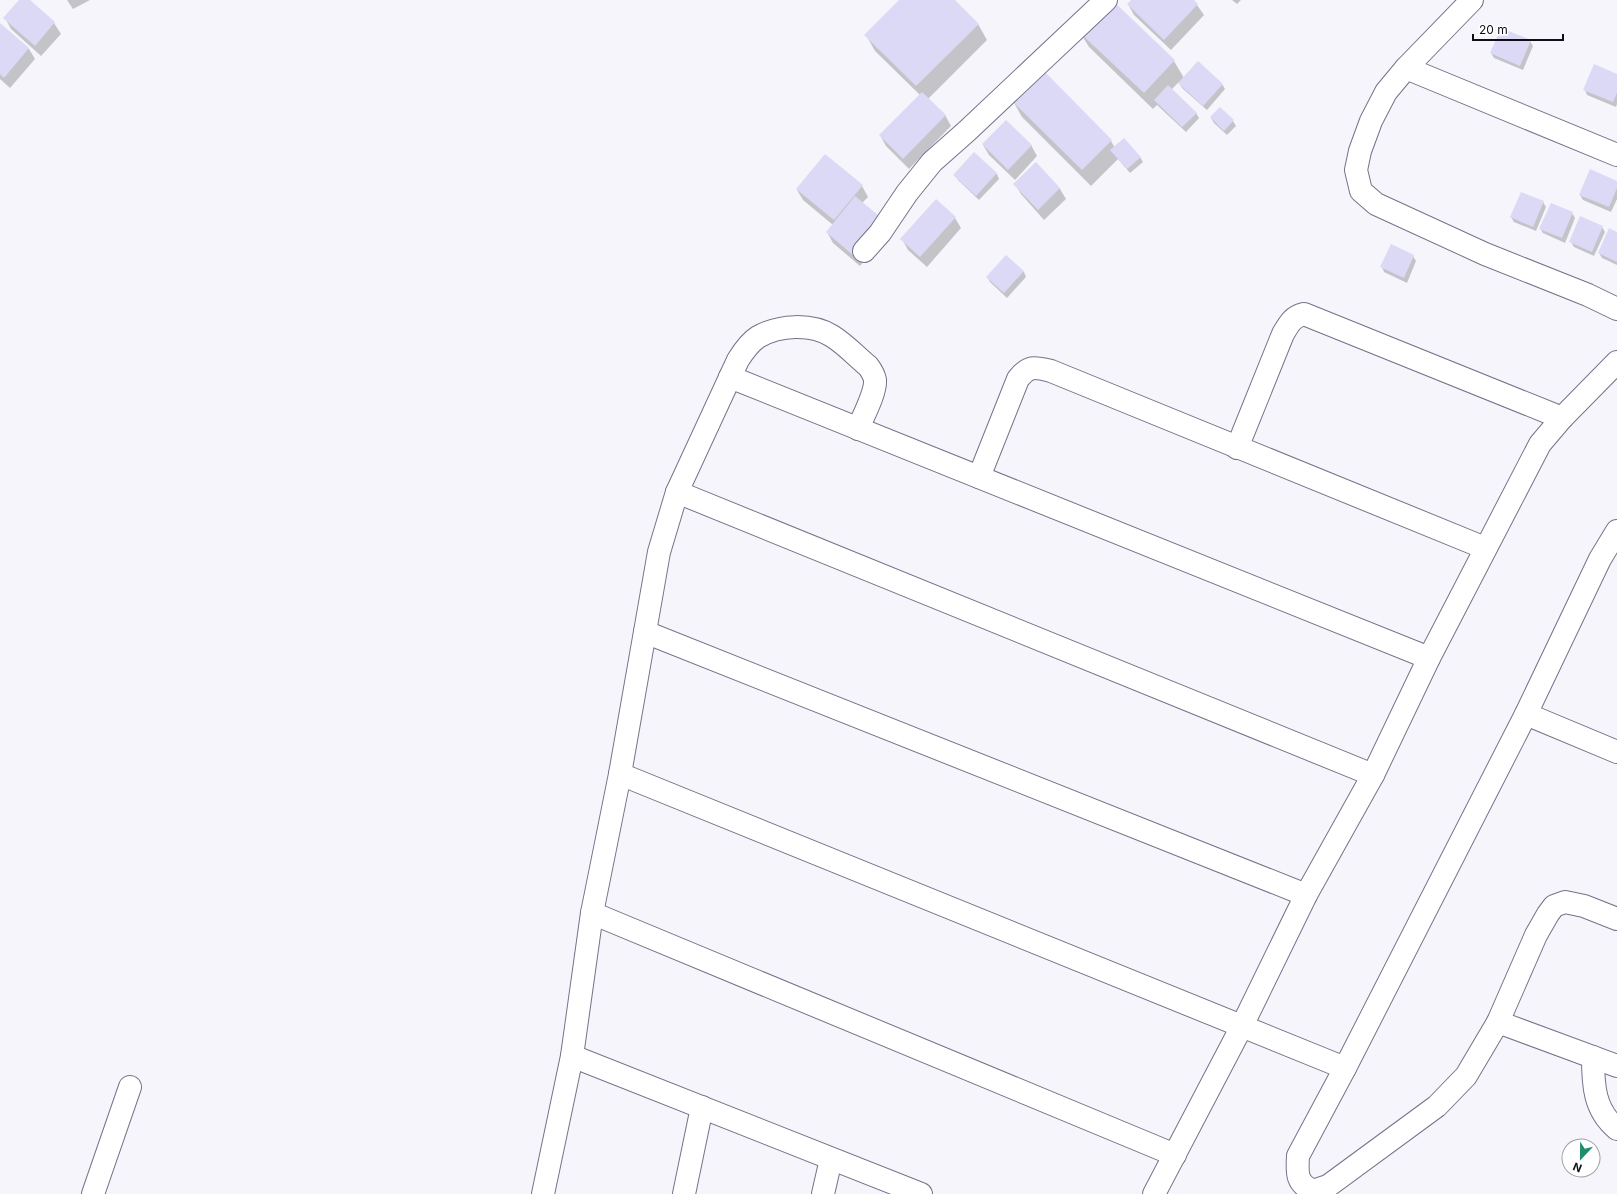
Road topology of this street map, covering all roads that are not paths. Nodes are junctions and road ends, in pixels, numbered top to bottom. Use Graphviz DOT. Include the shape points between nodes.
graph roads {
  1 [pos="1106,0"];
  2 [pos="1472,0"];
  3 [pos="1406,68"];
  4 [pos="1617,155"];
  5 [pos="864,251"];
  6 [pos="1617,309"];
  7 [pos="1617,362"];
  8 [pos="730,377"];
  9 [pos="1562,418"];
  10 [pos="858,429"];
  11 [pos="1237,448"];
  12 [pos="979,477"];
  13 [pos="677,492"];
  14 [pos="1617,531"];
  15 [pos="1485,548"];
  16 [pos="645,632"];
  17 [pos="1429,658"];
  18 [pos="1526,714"];
  19 [pos="1617,752"];
  20 [pos="620,774"];
  21 [pos="1373,775"];
  22 [pos="1306,895"];
  23 [pos="592,913"];
  24 [pos="1617,919"];
  25 [pos="1498,1022"];
  26 [pos="1242,1026"];
  27 [pos="572,1056"];
  28 [pos="1593,1057"];
  29 [pos="1617,1066"];
  30 [pos="1345,1068"];
  31 [pos="130,1087"];
  32 [pos="702,1107"];
  33 [pos="1617,1129"];
  34 [pos="1175,1155"];
  35 [pos="831,1158"];
  36 [pos="93,1194"];
  37 [pos="543,1194"];
  38 [pos="684,1194"];
  39 [pos="823,1194"];
  40 [pos="921,1194"];
  41 [pos="1154,1194"];
  1 -- 5 [label="street" via="932,162"];
  2 -- 3 [label="street"];
  3 -- 4 [label="street"];
  3 -- 6 [label="street" via="1386,92 1371,121 1360,151 1356,170 1361,191 1376,204 1485,254"];
  7 -- 9 [label="street"];
  8 -- 10 [label="street"];
  8 -- 10 [label="street" via="738,360 758,337 782,328 803,327 818,330 832,336 872,371 874,389"];
  8 -- 13 [label="street"];
  9 -- 11 [label="street" via="1304,314 1292,320 1283,334"];
  9 -- 15 [label="street" via="1540,444"];
  10 -- 12 [label="street"];
  11 -- 12 [label="street" via="1051,371 1034,367 1024,371 1018,379"];
  11 -- 15 [label="street"];
  12 -- 17 [label="street"];
  13 -- 16 [label="street" via="659,552"];
  13 -- 21 [label="street"];
  14 -- 18 [label="street" via="1600,559"];
  15 -- 17 [label="street"];
  16 -- 20 [label="street"];
  16 -- 22 [label="street"];
  17 -- 21 [label="street"];
  18 -- 19 [label="street"];
  18 -- 30 [label="street"];
  20 -- 23 [label="street"];
  20 -- 26 [label="street"];
  21 -- 22 [label="street"];
  22 -- 26 [label="street"];
  23 -- 27 [label="street"];
  23 -- 34 [label="street"];
  24 -- 25 [label="street" via="1584,906 1565,902 1554,906 1536,935"];
  25 -- 28 [label="street"];
  25 -- 30 [label="street" via="1466,1076 1437,1106 1328,1186 1313,1191 1305,1187 1299,1179 1298,1156"];
  26 -- 30 [label="street"];
  26 -- 34 [label="street"];
  27 -- 32 [label="street"];
  27 -- 37 [label="street"];
  28 -- 29 [label="street"];
  28 -- 33 [label="street" via="1595,1093 1602,1112"];
  31 -- 36 [label="street"];
  32 -- 35 [label="street"];
  32 -- 38 [label="street"];
  34 -- 41 [label="street"];
  35 -- 39 [label="street"];
  35 -- 40 [label="street"];
}
